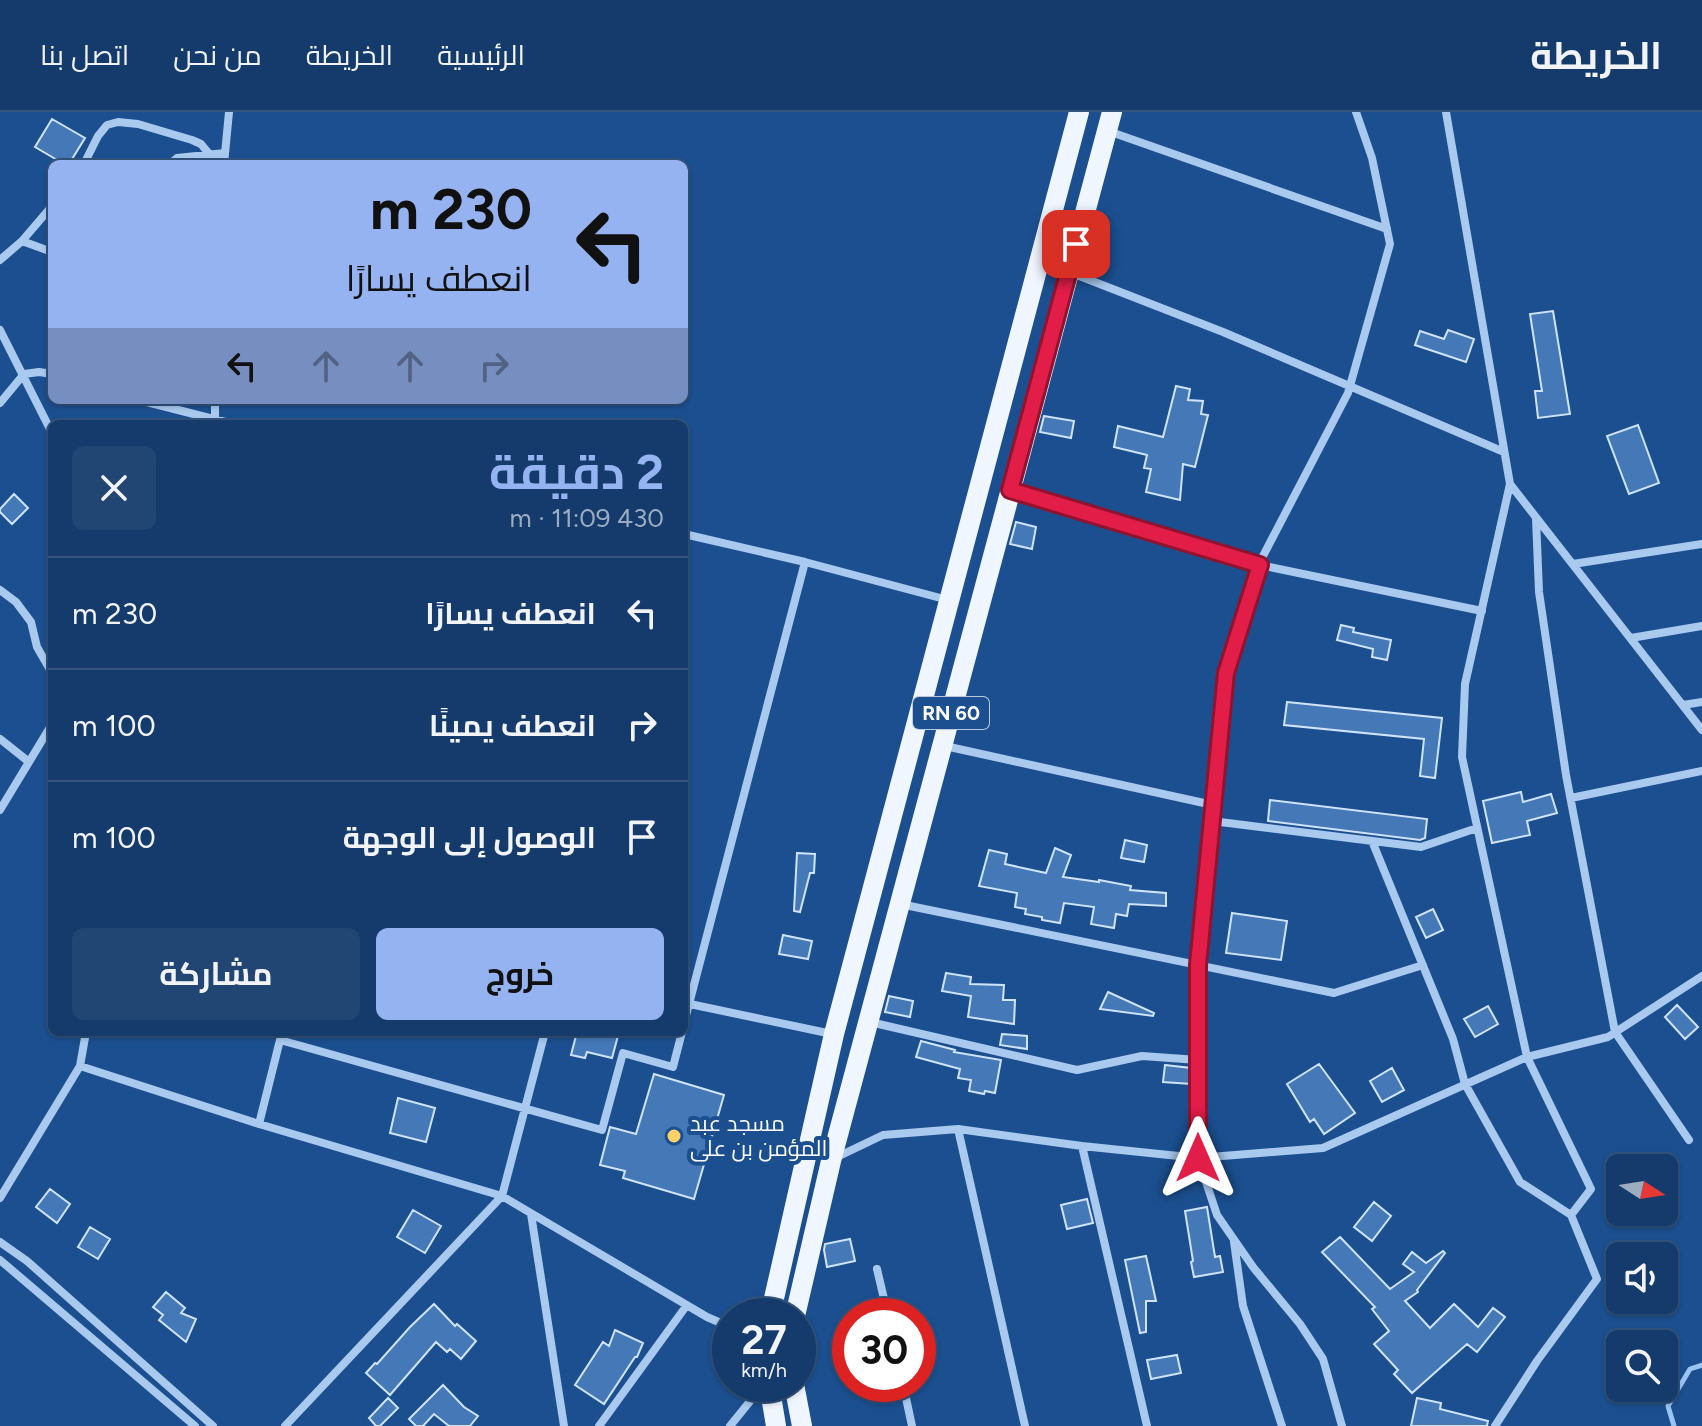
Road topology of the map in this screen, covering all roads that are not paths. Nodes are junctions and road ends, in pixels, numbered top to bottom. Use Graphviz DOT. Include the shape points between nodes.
graph roads {
  1 [pos="229,112"];
  2 [pos="1079,112"];
  3 [pos="1356,112"];
  4 [pos="1446,112"];
  5 [pos="1109,122"];
  6 [pos="225,153"];
  7 [pos="210,155"];
  8 [pos="86,160"];
  9 [pos="175,160"];
  10 [pos="224,160"];
  11 [pos="48,211"];
  12 [pos="1387,229"];
  13 [pos="22,241"];
  14 [pos="48,251"];
  15 [pos="0,260"];
  16 [pos="1069,272"];
  17 [pos="0,330"];
  18 [pos="48,373"];
  19 [pos="24,374"];
  20 [pos="1350,385"];
  21 [pos="0,403"];
  22 [pos="153,404"];
  23 [pos="208,420"];
  24 [pos="48,425"];
  25 [pos="1504,452"];
  26 [pos="1510,484"];
  27 [pos="1010,490"];
  28 [pos="1536,517"];
  29 [pos="688,535"];
  30 [pos="1702,544"];
  31 [pos="805,562"];
  32 [pos="1573,564"];
  33 [pos="1260,565"];
  34 [pos="0,590"];
  35 [pos="949,600"];
  36 [pos="1482,611"];
  37 [pos="1702,626"];
  38 [pos="1631,638"];
  39 [pos="48,666"];
  40 [pos="1702,702"];
  41 [pos="1683,705"];
  42 [pos="1702,730"];
  43 [pos="48,731"];
  44 [pos="0,739"];
  45 [pos="942,745"];
  46 [pos="29,762"];
  47 [pos="1702,771"];
  48 [pos="1571,798"];
  49 [pos="1213,805"];
  50 [pos="0,810"];
  51 [pos="1212,821"];
  52 [pos="1477,828"];
  53 [pos="1372,841"];
  54 [pos="900,904"];
  55 [pos="1198,965"];
  56 [pos="1423,965"];
  57 [pos="1702,976"];
  58 [pos="688,996"];
  59 [pos="688,1003"];
  60 [pos="868,1022"];
  61 [pos="1615,1032"];
  62 [pos="834,1034"];
  63 [pos="85,1036"];
  64 [pos="281,1036"];
  65 [pos="544,1036"];
  66 [pos="681,1036"];
  67 [pos="1527,1057"];
  68 [pos="1198,1060"];
  69 [pos="80,1066"];
  70 [pos="1465,1084"];
  71 [pos="524,1108"];
  72 [pos="259,1124"];
  73 [pos="958,1129"];
  74 [pos="1689,1140"];
  75 [pos="1082,1146"];
  76 [pos="1198,1158"];
  77 [pos="831,1161"];
  78 [pos="502,1196"];
  79 [pos="0,1198"];
  80 [pos="531,1214"];
  81 [pos="1571,1215"];
  82 [pos="1233,1238"];
  83 [pos="0,1242"];
  84 [pos="0,1260"];
  85 [pos="877,1269"];
  86 [pos="774,1298"];
  87 [pos="799,1298"];
  88 [pos="884,1298"];
  89 [pos="687,1305"];
  90 [pos="712,1318"];
  91 [pos="751,1402"];
  92 [pos="770,1402"];
  93 [pos="797,1402"];
  94 [pos="907,1402"];
  95 [pos="195,1426"];
  96 [pos="213,1426"];
  97 [pos="285,1426"];
  98 [pos="564,1426"];
  99 [pos="599,1426"];
  100 [pos="730,1426"];
  101 [pos="776,1426"];
  102 [pos="802,1426"];
  103 [pos="912,1426"];
  104 [pos="1025,1426"];
  105 [pos="1147,1426"];
  106 [pos="1282,1426"];
  107 [pos="1342,1426"];
  108 [pos="1495,1426"];
  1 -- 6 [label="street"];
  2 -- 35 [label="main road, RN 60"];
  3 -- 12 [label="street"];
  4 -- 25 [label="street"];
  5 -- 12 [label="street"];
  5 -- 16 [label="main road, RN 60"];
  6 -- 7 [label="street"];
  6 -- 10 [label="street"];
  7 -- 8 [label="street" via="192,140 118,122 107,125"];
  7 -- 9 [label="street"];
  11 -- 13 [label="street"];
  12 -- 20 [label="street" via="1390,244"];
  13 -- 14 [label="street"];
  13 -- 15 [label="street"];
  16 -- 20 [label="street"];
  16 -- 27 [label="main road, RN 60"];
  17 -- 19 [label="street"];
  18 -- 19 [label="street"];
  19 -- 21 [label="street"];
  19 -- 24 [label="street"];
  20 -- 25 [label="street"];
  20 -- 33 [label="street"];
  22 -- 23 [label="street"];
  25 -- 26 [label="street"];
  26 -- 28 [label="street"];
  26 -- 36 [label="street"];
  27 -- 33 [label="street"];
  27 -- 45 [label="main road, RN 60"];
  28 -- 32 [label="street"];
  28 -- 48 [label="street" via="1539,592"];
  29 -- 31 [label="street"];
  30 -- 32 [label="street"];
  31 -- 35 [label="street"];
  31 -- 58 [label="street"];
  32 -- 38 [label="street"];
  33 -- 36 [label="street"];
  33 -- 49 [label="street" via="1226,673"];
  34 -- 39 [label="street" via="31,622"];
  35 -- 62 [label="main road, RN 60"];
  36 -- 52 [label="street" via="1465,684 1462,757"];
  37 -- 38 [label="street"];
  38 -- 41 [label="street"];
  40 -- 41 [label="street"];
  41 -- 42 [label="street"];
  43 -- 46 [label="street"];
  44 -- 46 [label="street"];
  45 -- 49 [label="street"];
  45 -- 54 [label="main road, RN 60"];
  46 -- 50 [label="street"];
  47 -- 48 [label="street"];
  48 -- 61 [label="street"];
  49 -- 51 [label="street"];
  51 -- 53 [label="street"];
  51 -- 55 [label="street"];
  52 -- 53 [label="street" via="1421,847"];
  52 -- 67 [label="street"];
  53 -- 56 [label="street"];
  54 -- 55 [label="street"];
  54 -- 60 [label="main road, RN 60"];
  55 -- 56 [label="street" via="1334,993"];
  55 -- 68 [label="street"];
  56 -- 70 [label="street"];
  57 -- 61 [label="street"];
  59 -- 62 [label="street"];
  60 -- 68 [label="street" via="1077,1070 1142,1056"];
  60 -- 77 [label="main road, RN 60"];
  61 -- 67 [label="street"];
  61 -- 74 [label="street"];
  62 -- 86 [label="main road, RN 60"];
  63 -- 69 [label="street"];
  64 -- 71 [label="street"];
  64 -- 72 [label="street"];
  65 -- 71 [label="street"];
  66 -- 71 [label="street" via="673,1067 623,1053 602,1130"];
  67 -- 70 [label="street"];
  67 -- 81 [label="street" via="1591,1189"];
  68 -- 76 [label="street"];
  69 -- 72 [label="street"];
  69 -- 79 [label="street"];
  70 -- 76 [label="street" via="1323,1148"];
  70 -- 81 [label="street" via="1520,1182"];
  71 -- 78 [label="street"];
  72 -- 78 [label="street"];
  73 -- 75 [label="street"];
  73 -- 77 [label="street" via="883,1135"];
  73 -- 104 [label="street"];
  75 -- 76 [label="street"];
  75 -- 105 [label="street"];
  76 -- 82 [label="street" via="1217,1215"];
  77 -- 87 [label="main road, RN 60"];
  78 -- 80 [label="street"];
  78 -- 97 [label="street"];
  80 -- 89 [label="street"];
  80 -- 98 [label="street"];
  81 -- 108 [label="street" via="1597,1279"];
  82 -- 106 [label="street" via="1243,1306"];
  82 -- 107 [label="street" via="1323,1359"];
  83 -- 96 [label="street"];
  84 -- 95 [label="street"];
  85 -- 88 [label="street"];
  89 -- 90 [label="street"];
  89 -- 99 [label="street"];
  91 -- 100 [label="street"];
  92 -- 101 [label="main road"];
  93 -- 102 [label="main road"];
  94 -- 103 [label="street"];
}
